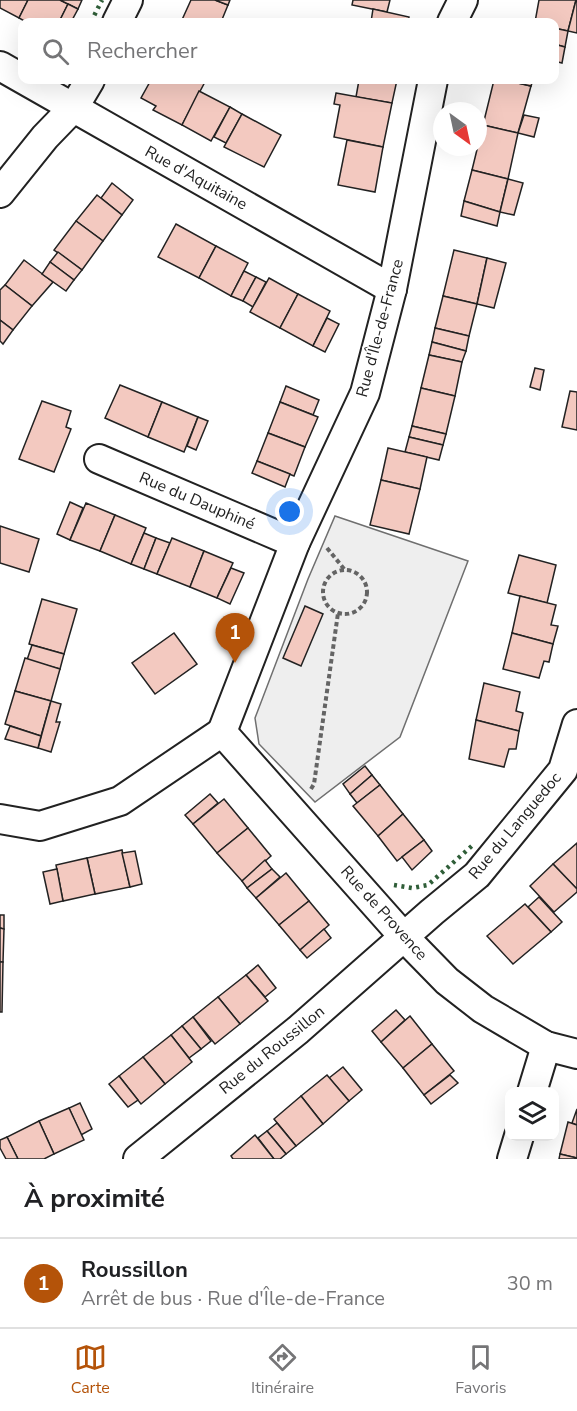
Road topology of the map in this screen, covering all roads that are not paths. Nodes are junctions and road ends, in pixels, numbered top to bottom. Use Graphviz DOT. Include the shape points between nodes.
graph roads {
  1 [pos="128,0"];
  2 [pos="463,0"];
  3 [pos="119,18"];
  4 [pos="454,18"];
  5 [pos="0,66"];
  6 [pos="18,76"];
  7 [pos="32,84"];
  8 [pos="88,84"];
  9 [pos="432,84"];
  10 [pos="74,108"];
  11 [pos="0,193"];
  12 [pos="392,289"];
  13 [pos="99,459"];
  14 [pos="295,543"];
  15 [pos="577,724"];
  16 [pos="222,732"];
  17 [pos="570,773"];
  18 [pos="0,819"];
  19 [pos="404,937"];
  20 [pos="546,1046"];
  21 [pos="577,1054"];
  22 [pos="534,1087"];
  23 [pos="518,1141"];
  24 [pos="138,1159"];
  25 [pos="512,1159"];
  1 -- 3 [label="street"];
  2 -- 4 [label="street"];
  5 -- 6 [label="street, Rue d'Aquitaine"];
  7 -- 10 [label="street, Rue d'Aquitaine"];
  8 -- 10 [label="street"];
  9 -- 12 [label="street, Rue d'Île-de-France"];
  10 -- 11 [label="street"];
  10 -- 12 [label="street, Rue d'Aquitaine"];
  12 -- 14 [label="street, Rue d'Île-de-France" via="365,393"];
  13 -- 14 [label="street, Rue du Dauphiné"];
  14 -- 16 [label="street, Rue d'Île-de-France"];
  15 -- 17 [label="street, Rue du Languedoc"];
  16 -- 18 [label="street" via="120,801 40,826"];
  16 -- 19 [label="street, Rue de Provence"];
  17 -- 19 [label="street, Rue du Languedoc" via="477,875"];
  19 -- 20 [label="street, Rue de Provence" via="447,981 483,1009"];
  19 -- 24 [label="street, Rue du Roussillon" via="298,1030"];
  20 -- 21 [label="street, Rue de Provence"];
  20 -- 22 [label="street"];
  23 -- 25 [label="street"];
}
